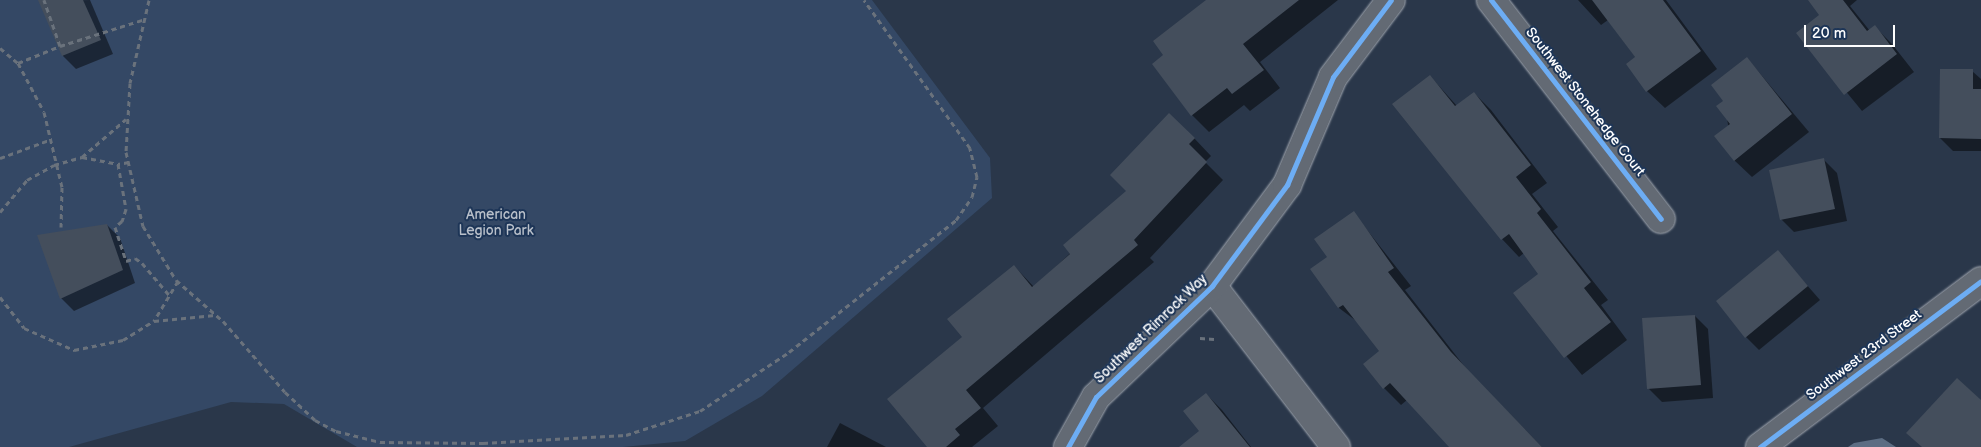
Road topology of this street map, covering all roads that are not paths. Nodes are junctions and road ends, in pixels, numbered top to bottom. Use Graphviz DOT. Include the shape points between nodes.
graph roads {
  1 [pos="1391,0"];
  2 [pos="1491,0"];
  3 [pos="1661,219"];
  4 [pos="1981,280"];
  5 [pos="1212,286"];
  6 [pos="1068,447"];
  7 [pos="1336,447"];
  8 [pos="1760,447"];
  1 -- 5 [label="street, Southwest Rimrock Way" via="1333,77 1287,185"];
  2 -- 3 [label="street, Southwest Stonehedge Court"];
  4 -- 8 [label="street, Southwest 23rd Street"];
  5 -- 6 [label="street, Southwest Rimrock Way" via="1096,397"];
  5 -- 7 [label="street"];
}
